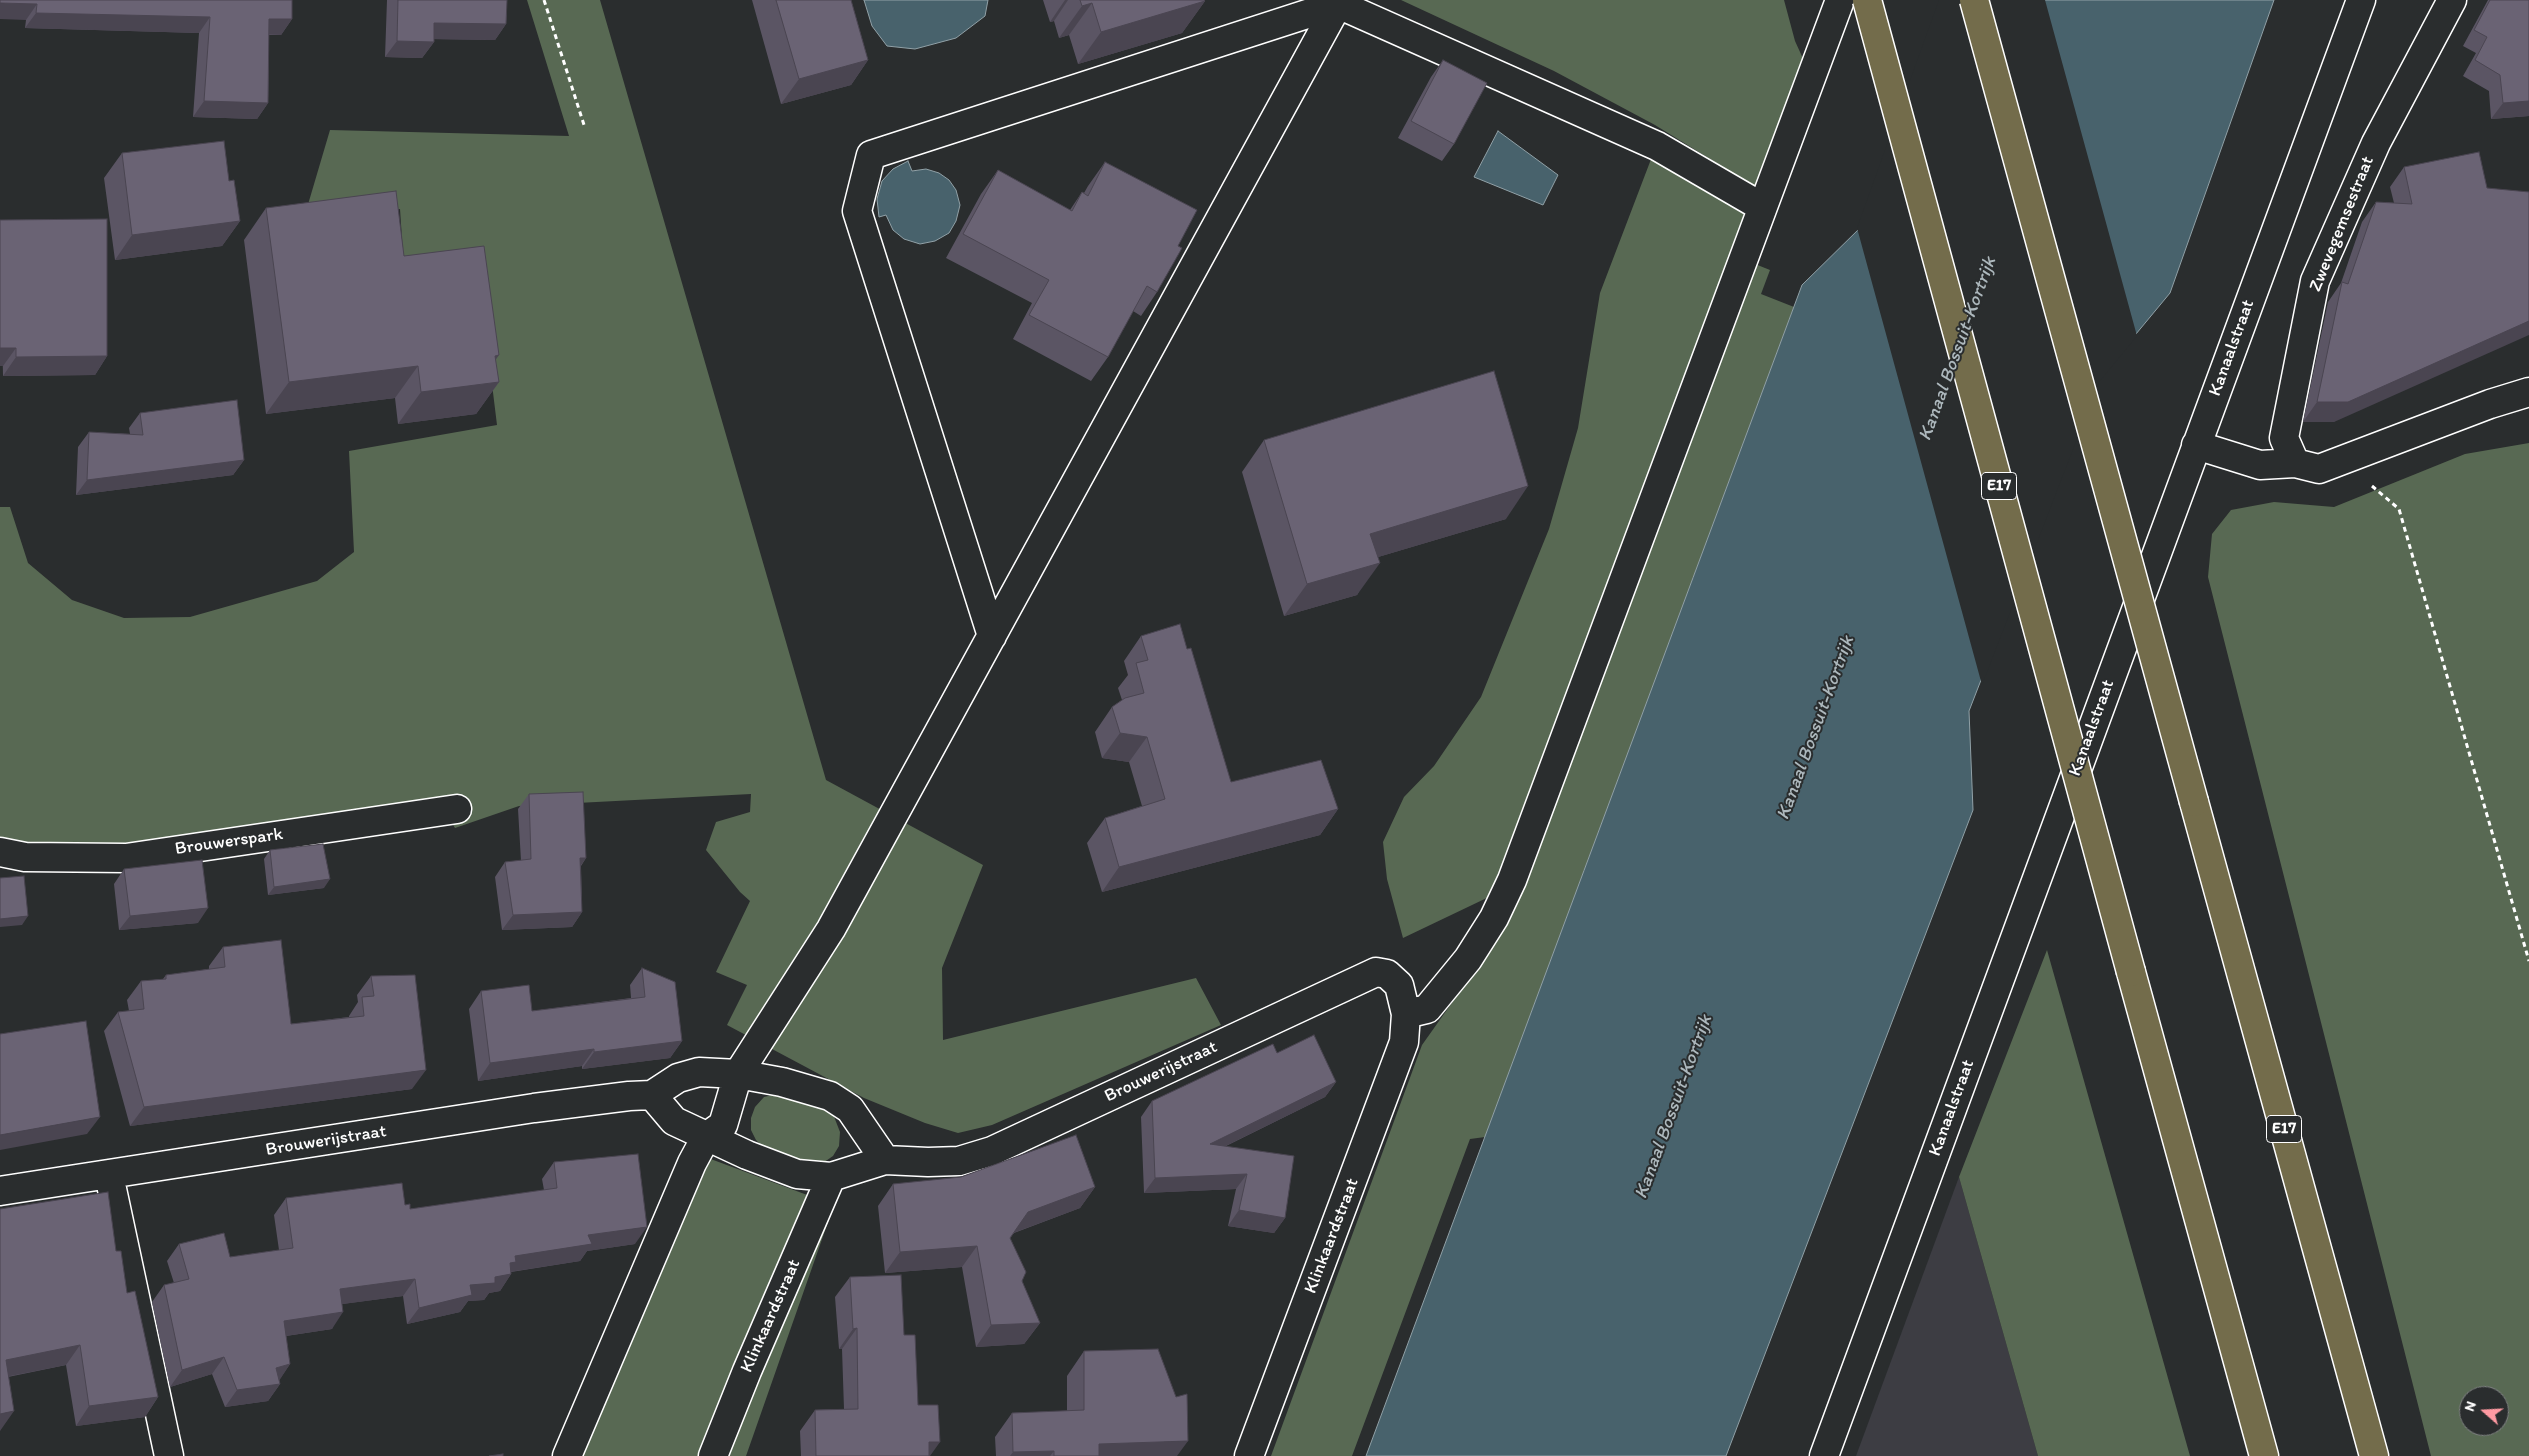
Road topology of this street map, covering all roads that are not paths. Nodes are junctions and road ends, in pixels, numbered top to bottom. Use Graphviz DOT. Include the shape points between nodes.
graph roads {
  1 [pos="1840,0"];
  2 [pos="1867,0"];
  3 [pos="1974,0"];
  4 [pos="2361,0"];
  5 [pos="2452,0"];
  6 [pos="1338,2"];
  7 [pos="1762,207"];
  8 [pos="2529,392"];
  9 [pos="2196,445"];
  10 [pos="2295,463"];
  11 [pos="992,636"];
  12 [pos="457,809"];
  13 [pos="0,852"];
  14 [pos="1406,1014"];
  15 [pos="738,1074"];
  16 [pos="652,1095"];
  17 [pos="706,1137"];
  18 [pos="885,1160"];
  19 [pos="109,1175"];
  20 [pos="831,1177"];
  21 [pos="0,1192"];
  22 [pos="169,1456"];
  23 [pos="567,1456"];
  24 [pos="713,1456"];
  25 [pos="1249,1456"];
  26 [pos="1824,1456"];
  27 [pos="2264,1456"];
  28 [pos="2374,1456"];
  1 -- 7 [label="street"];
  2 -- 27 [label="highway, E17, bridge"];
  3 -- 28 [label="highway, E17, bridge"];
  4 -- 9 [label="street, Kanaalstraat"];
  5 -- 10 [label="street, Zwevegemsestraat" via="2376,143 2315,281 2284,438"];
  6 -- 7 [label="street" via="1657,146"];
  6 -- 11 [label="street"];
  6 -- 11 [label="street" via="871,155 857,211"];
  7 -- 14 [label="street" via="1512,880 1494,918 1468,959 1427,1009"];
  8 -- 10 [label="street" via="2319,469"];
  9 -- 10 [label="street" via="2260,465"];
  9 -- 26 [label="street, Kanaalstraat"];
  11 -- 15 [label="street" via="831,929"];
  12 -- 13 [label="street, Brouwerspark" via="126,858 25,858"];
  14 -- 18 [label="street, Brouwerijstraat" via="1398,985 1387,974 1376,972 992,1151 959,1161"];
  14 -- 25 [label="street, Klinkaardstraat" via="1404,1042"];
  15 -- 16 [label="street" via="699,1072 678,1078"];
  15 -- 17 [label="street" via="723,1125"];
  15 -- 18 [label="street" via="830,1096 850,1109"];
  16 -- 17 [label="street, Brouwerijstraat" via="674,1121"];
  16 -- 19 [label="street, Brouwerijstraat" via="534,1108"];
  17 -- 20 [label="street, Brouwerijstraat" via="796,1174"];
  17 -- 23 [label="street"];
  18 -- 20 [label="street, Brouwerijstraat"];
  19 -- 21 [label="street, Brouwerijstraat"];
  19 -- 22 [label="street"];
  20 -- 24 [label="street, Klinkaardstraat" via="746,1371"];
}
